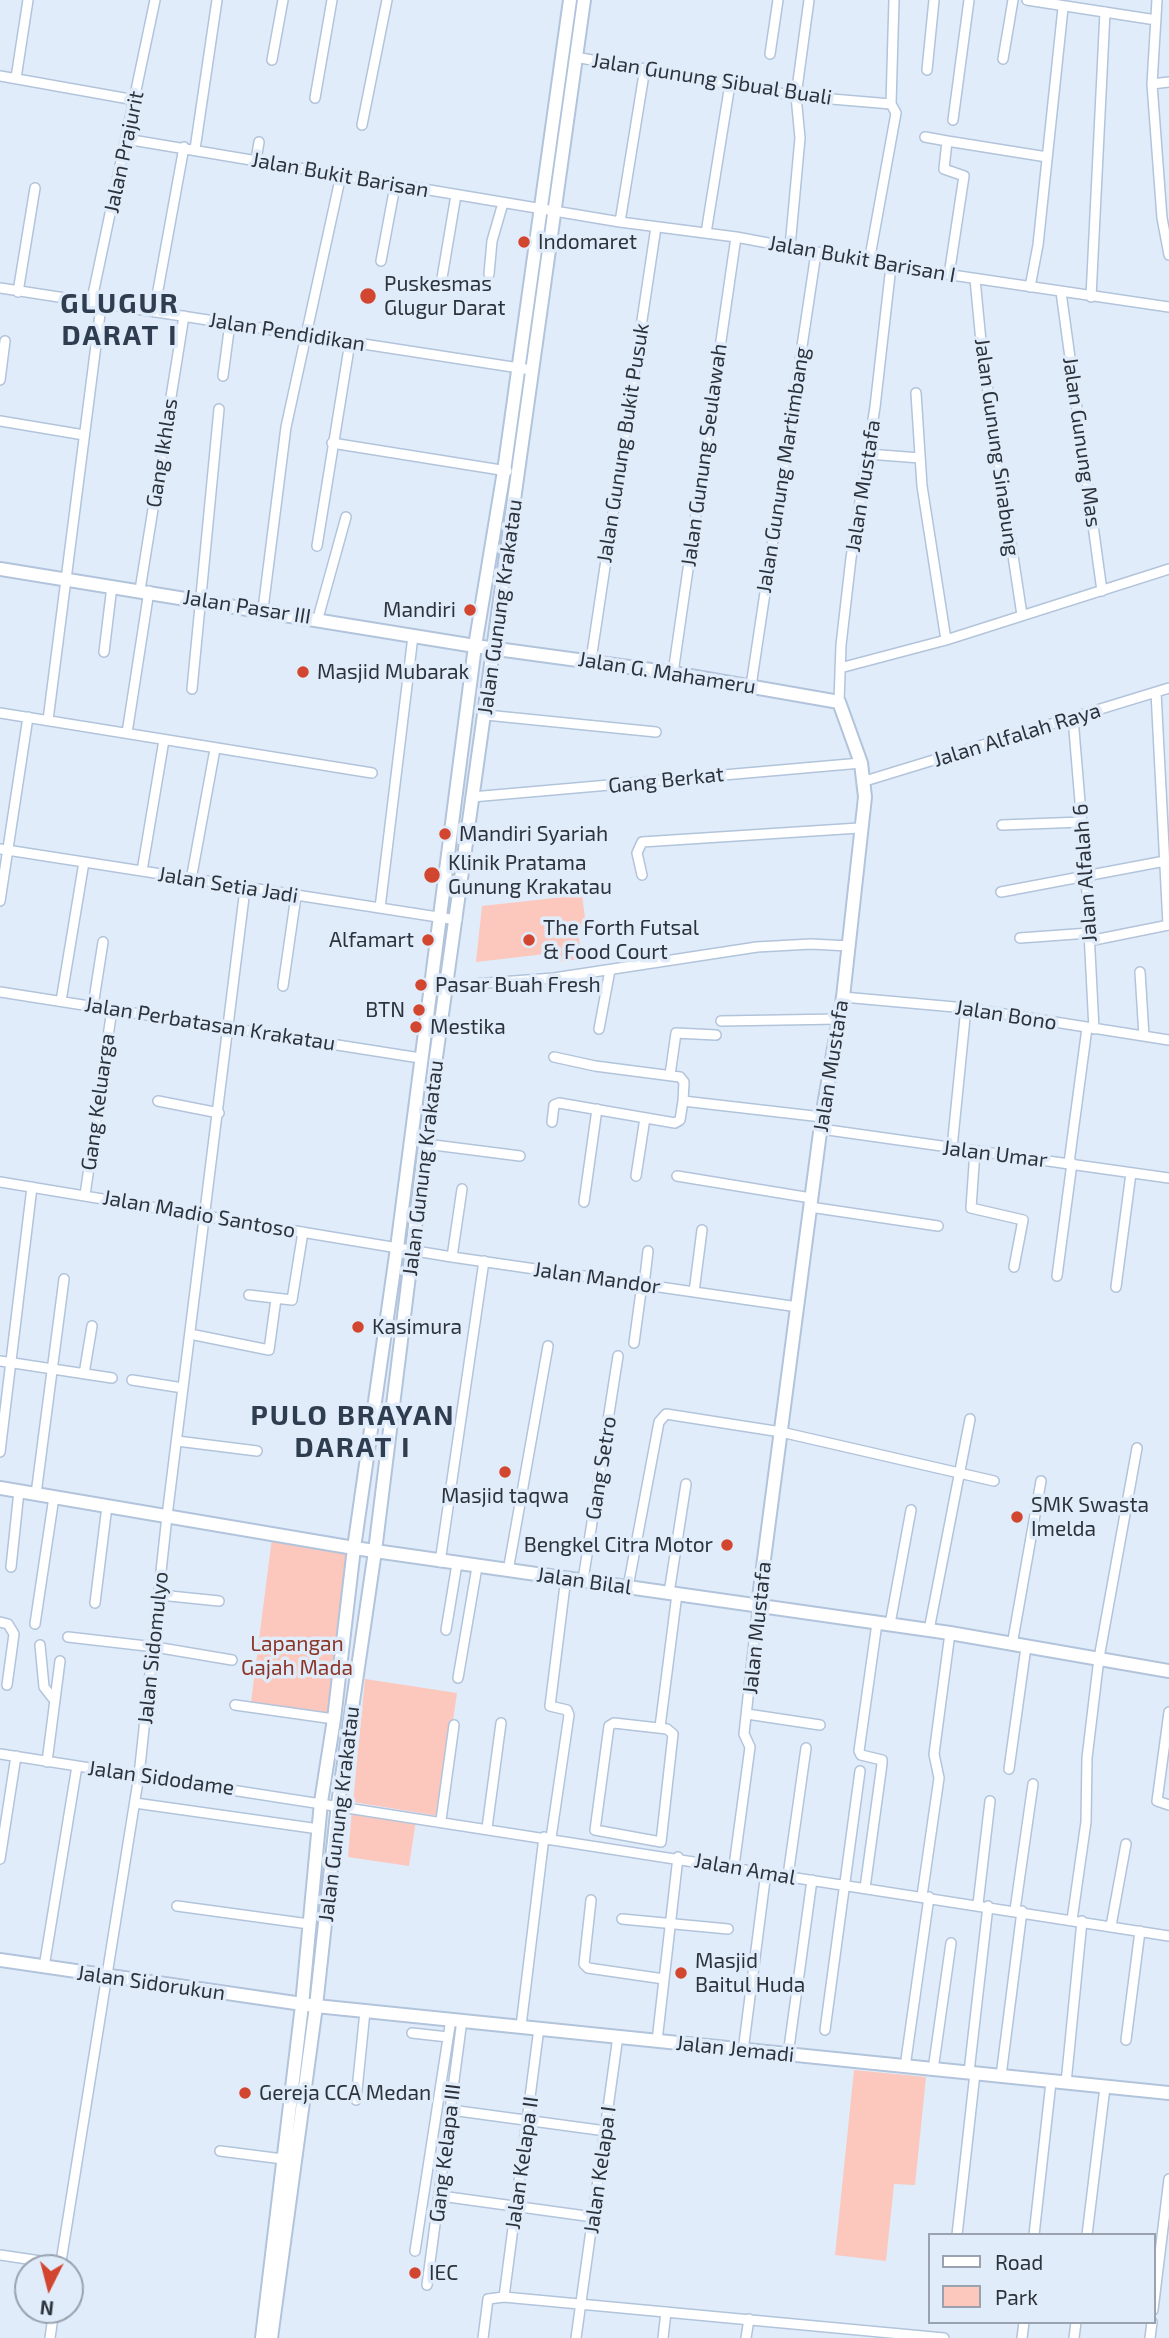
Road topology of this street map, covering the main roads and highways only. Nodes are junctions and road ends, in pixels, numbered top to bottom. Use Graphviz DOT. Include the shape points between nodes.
graph roads {
  1 [pos="570,0"];
  2 [pos="583,0"];
  3 [pos="525,369"];
  4 [pos="0,569"];
  5 [pos="475,646"];
  6 [pos="494,648"];
  7 [pos="839,702"];
  8 [pos="0,1488"];
  9 [pos="354,1548"];
  10 [pos="375,1550"];
  11 [pos="758,1605"];
  12 [pos="1169,1671"];
  13 [pos="0,1960"];
  14 [pos="302,2005"];
  15 [pos="316,2006"];
  16 [pos="1169,2093"];
  17 [pos="262,2338"];
  18 [pos="271,2338"];
  1 -- 3 [label="main road, Jalan Gunung Krakatau" via="540,208"];
  2 -- 3 [label="main road, Jalan Gunung Krakatau" via="555,210"];
  3 -- 5 [label="main road, Jalan Gunung Krakatau"];
  3 -- 6 [label="main road, Jalan Gunung Krakatau" via="518,473"];
  4 -- 5 [label="main road, Jalan Pasar III"];
  5 -- 6 [label="main road, Jalan Pasar III"];
  5 -- 9 [label="main road, Jalan Gunung Krakatau"];
  6 -- 7 [label="main road, Jalan G. Mahameru"];
  6 -- 10 [label="main road, Jalan Gunung Krakatau"];
  7 -- 11 [label="main road, Jalan Mustafa" via="865,781 843,997"];
  8 -- 9 [label="main road, Jalan Bilal"];
  9 -- 10 [label="main road, Jalan Bilal"];
  9 -- 14 [label="main road, Jalan Gunung Krakatau" via="321,1802"];
  10 -- 11 [label="main road, Jalan Bilal"];
  10 -- 15 [label="main road, Jalan Gunung Krakatau" via="338,1804"];
  11 -- 12 [label="main road, Jalan Bilal"];
  13 -- 14 [label="main road, Jalan Sidorukun"];
  14 -- 15 [label="main road, Jalan Jemadi"];
  14 -- 17 [label="main road, Jalan Gunung Krakatau"];
  15 -- 16 [label="main road, Jalan Jemadi"];
  15 -- 18 [label="main road, Jalan Gunung Krakatau"];
}
